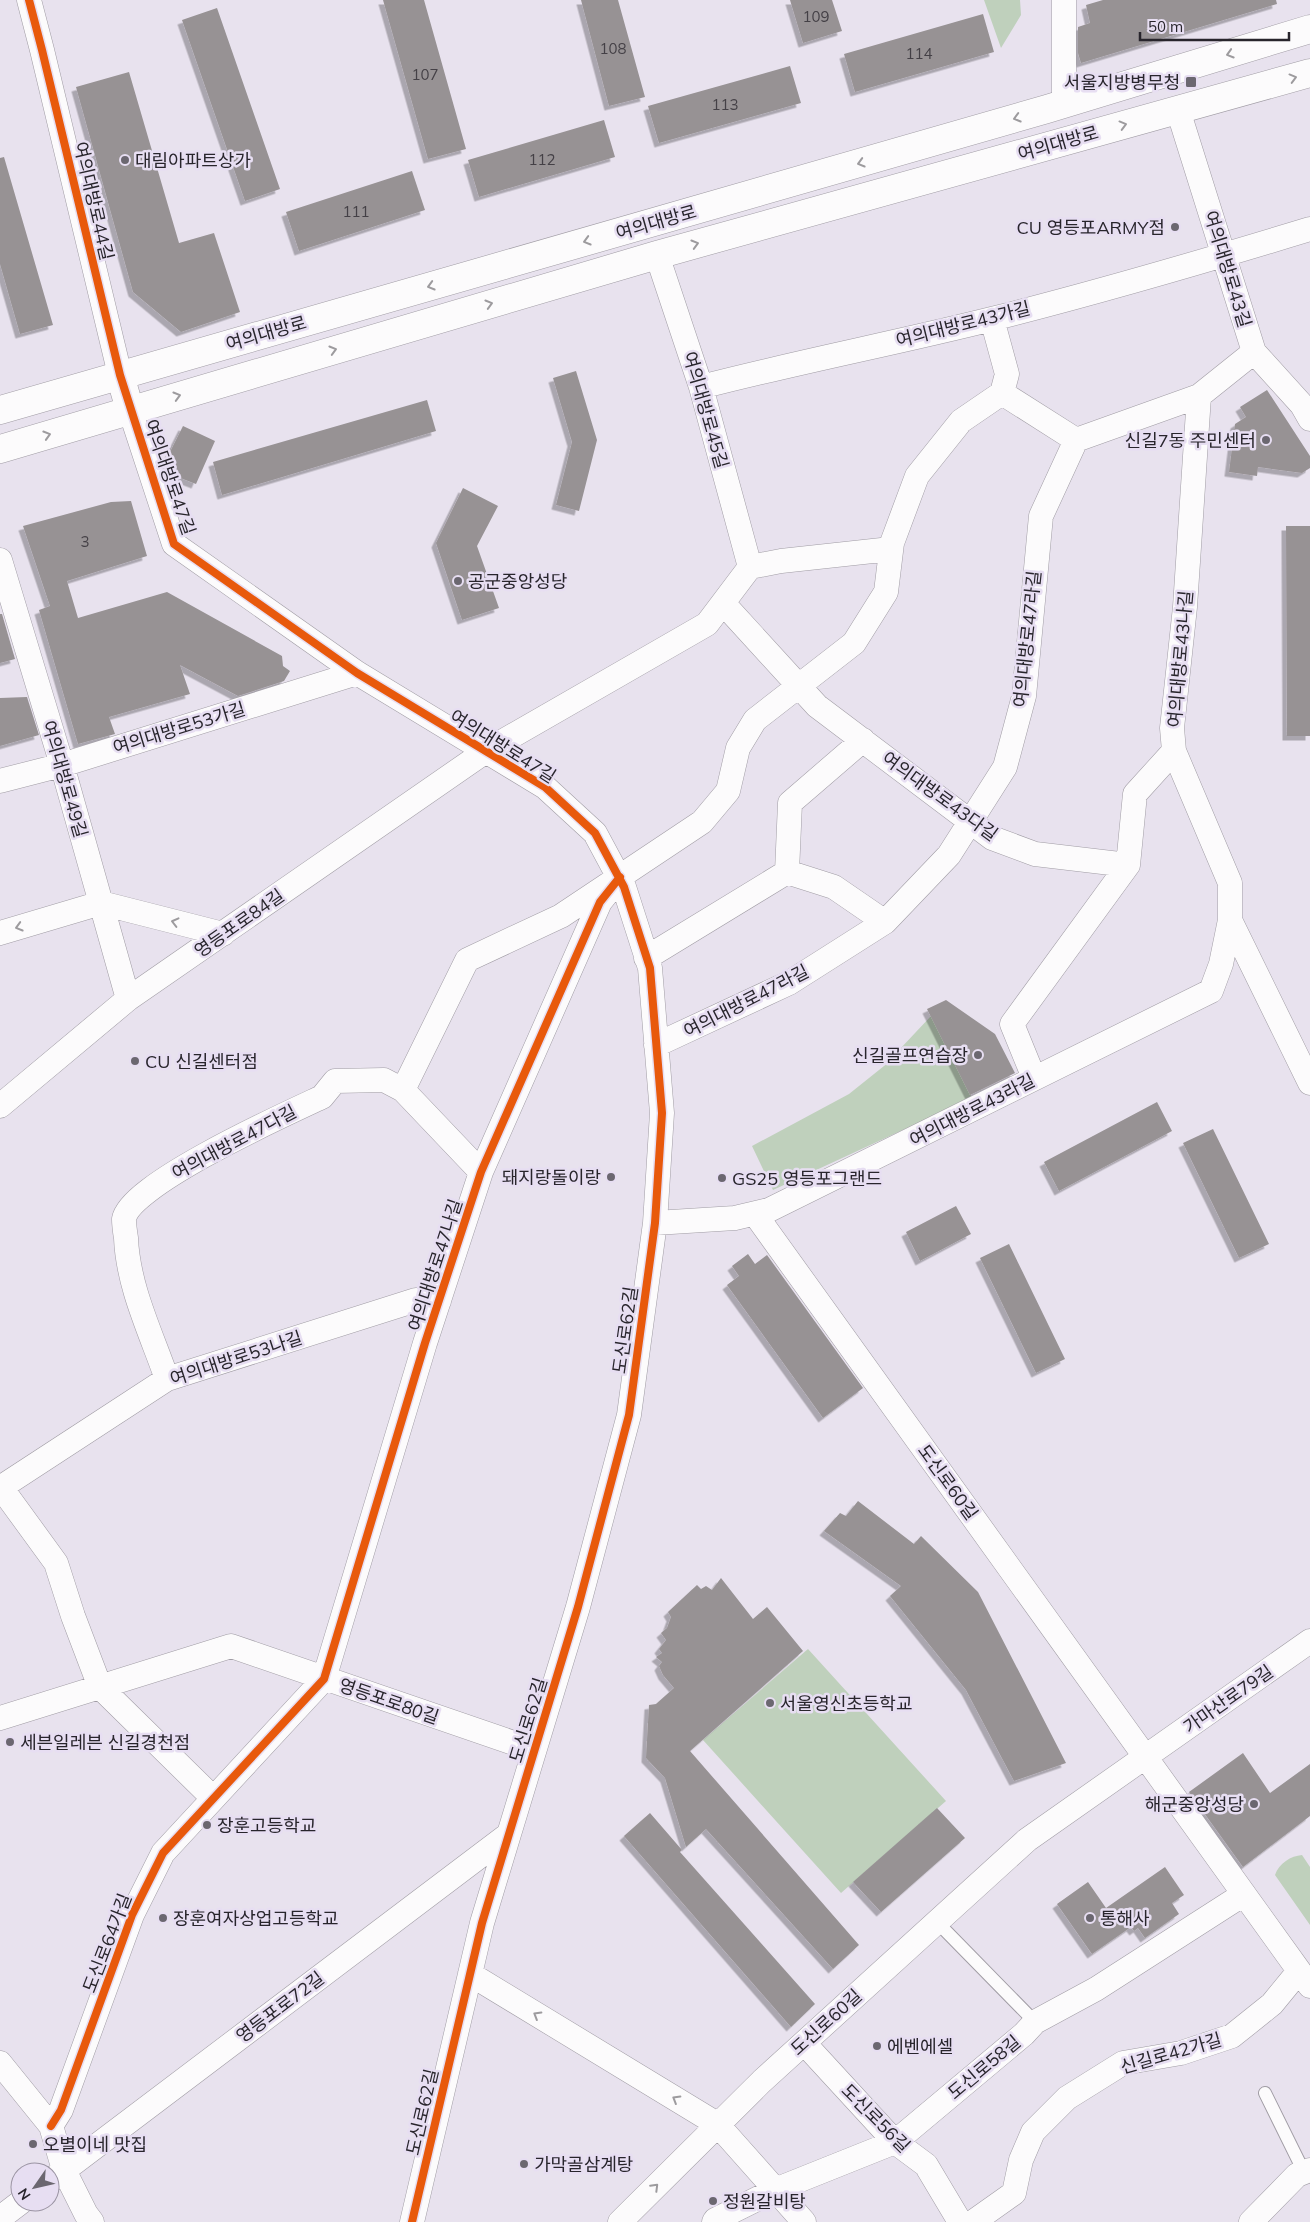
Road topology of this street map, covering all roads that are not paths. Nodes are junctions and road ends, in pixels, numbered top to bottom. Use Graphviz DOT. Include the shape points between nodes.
graph roads {
  1 [pos="29,0"];
  2 [pos="1064,0"];
  3 [pos="1310,29"];
  4 [pos="1310,73"];
  5 [pos="1166,74"];
  6 [pos="1064,104"];
  7 [pos="1178,110"];
  8 [pos="1076,138"];
  9 [pos="1310,229"];
  10 [pos="657,255"];
  11 [pos="1224,255"];
  12 [pos="992,319"];
  13 [pos="1254,352"];
  14 [pos="120,376"];
  15 [pos="701,388"];
  16 [pos="1002,393"];
  17 [pos="1199,396"];
  18 [pos="1307,409"];
  19 [pos="0,410"];
  20 [pos="130,410"];
  21 [pos="1076,440"];
  22 [pos="0,449"];
  23 [pos="891,548"];
  24 [pos="0,560"];
  25 [pos="750,568"];
  26 [pos="723,603"];
  27 [pos="357,674"];
  28 [pos="798,687"];
  29 [pos="863,740"];
  30 [pos="486,751"];
  31 [pos="1174,751"];
  32 [pos="62,764"];
  33 [pos="0,781"];
  34 [pos="971,822"];
  35 [pos="1128,865"];
  36 [pos="787,872"];
  37 [pos="620,878"];
  38 [pos="100,904"];
  39 [pos="1230,920"];
  40 [pos="885,922"];
  41 [pos="0,932"];
  42 [pos="223,934"];
  43 [pos="646,958"];
  44 [pos="128,999"];
  45 [pos="656,1045"];
  46 [pos="1034,1078"];
  47 [pos="1310,1083"];
  48 [pos="403,1090"];
  49 [pos="0,1106"];
  50 [pos="481,1172"];
  51 [pos="755,1214"];
  52 [pos="655,1224"];
  53 [pos="439,1301"];
  54 [pos="168,1379"];
  55 [pos="0,1487"];
  56 [pos="1310,1641"];
  57 [pos="324,1679"];
  58 [pos="100,1686"];
  59 [pos="0,1718"];
  60 [pos="534,1750"];
  61 [pos="1144,1753"];
  62 [pos="213,1798"];
  63 [pos="509,1834"];
  64 [pos="1244,1894"];
  65 [pos="937,1922"];
  66 [pos="470,1974"];
  67 [pos="1305,1979"];
  68 [pos="1034,2022"];
  69 [pos="804,2043"];
  70 [pos="0,2063"];
  71 [pos="1265,2093"];
  72 [pos="717,2124"];
  73 [pos="50,2126"];
  74 [pos="895,2142"];
  75 [pos="55,2162"];
  76 [pos="1307,2171"];
  77 [pos="60,2173"];
  78 [pos="60,2179"];
  79 [pos="775,2190"];
  80 [pos="10,2210"];
  81 [pos="0,2218"];
  82 [pos="92,2222"];
  83 [pos="412,2222"];
  84 [pos="620,2222"];
  85 [pos="714,2222"];
  86 [pos="804,2222"];
  87 [pos="960,2222"];
  88 [pos="973,2222"];
  89 [pos="1251,2222"];
  1 -- 14 [label="street, 여의대방로44길"];
  2 -- 6 [label="street"];
  3 -- 5 [label="main road, 여의대방로, one-way"];
  7 -- 4 [label="main road, 여의대방로, one-way"];
  5 -- 6 [label="main road, 여의대방로"];
  5 -- 7 [label="main road"];
  6 -- 8 [label="main road"];
  6 -- 14 [label="main road, 여의대방로, one-way"];
  8 -- 7 [label="main road, 여의대방로, one-way"];
  7 -- 11 [label="street, 여의대방로43길"];
  10 -- 8 [label="main road, 여의대방로, one-way"];
  9 -- 11 [label="street, 여의대방로43가길"];
  10 -- 15 [label="street, 여의대방로45길"];
  20 -- 10 [label="main road, 여의대방로, one-way"];
  11 -- 12 [label="street, 여의대방로43가길"];
  11 -- 13 [label="street, 여의대방로43길"];
  12 -- 15 [label="street, 여의대방로43가길"];
  12 -- 16 [label="street" via="1008,374"];
  13 -- 17 [label="street"];
  13 -- 18 [label="street, 여의대방로43길"];
  14 -- 19 [label="main road, 여의대방로"];
  14 -- 20 [label="main road, 여의대방로44길"];
  15 -- 25 [label="street, 여의대방로45길"];
  16 -- 21 [label="street"];
  16 -- 23 [label="street" via="961,421 917,476"];
  17 -- 21 [label="street"];
  17 -- 31 [label="street, 여의대방로43나길" via="1185,607 1172,728"];
  22 -- 20 [label="main road, 여의대방로, one-way"];
  20 -- 27 [label="street, 여의대방로47길" via="174,544"];
  21 -- 34 [label="street, 여의대방로47라길" via="1041,516 1024,696 1010,749 1005,766"];
  23 -- 25 [label="street" via="781,561"];
  23 -- 28 [label="street" via="886,592 854,643"];
  24 -- 32 [label="street, 여의대방로49길"];
  25 -- 26 [label="street"];
  26 -- 28 [label="street, 여의대방로43다길"];
  26 -- 30 [label="street" via="707,624"];
  27 -- 30 [label="street, 여의대방로47길"];
  27 -- 32 [label="street, 여의대방로53가길"];
  28 -- 29 [label="street, 여의대방로43다길" via="817,706"];
  28 -- 37 [label="street" via="755,720 738,748 728,791 702,822"];
  29 -- 34 [label="street, 여의대방로43다길"];
  29 -- 36 [label="street" via="790,803"];
  30 -- 37 [label="street, 여의대방로47길" via="545,788 595,833"];
  30 -- 42 [label="street, 영등포로84길"];
  31 -- 35 [label="street" via="1136,794"];
  31 -- 39 [label="street, 여의대방로43나길" via="1230,883"];
  32 -- 33 [label="street, 여의대방로53가길"];
  32 -- 38 [label="street, 여의대방로49길"];
  34 -- 35 [label="street, 여의대방로43다길" via="992,838 1035,854"];
  34 -- 40 [label="street, 여의대방로47라길" via="950,855"];
  35 -- 46 [label="street" via="1012,1024"];
  36 -- 40 [label="street" via="834,887"];
  36 -- 43 [label="street"];
  37 -- 43 [label="street, 여의대방로47길"];
  37 -- 48 [label="street" via="561,916 467,960"];
  37 -- 50 [label="street, 여의대방로47나길" via="600,902"];
  38 -- 41 [label="street, one-way"];
  42 -- 38 [label="street, one-way"];
  38 -- 44 [label="street, 여의대방로49길"];
  39 -- 46 [label="street, 여의대방로43라길" via="1221,964 1211,991"];
  39 -- 47 [label="street, 여의대방로43나길"];
  40 -- 45 [label="street, 여의대방로47라길" via="789,983"];
  42 -- 44 [label="street, 영등포로84길"];
  43 -- 45 [label="street, 여의대방로47길" via="650,968"];
  44 -- 49 [label="street, 영등포로84길"];
  45 -- 52 [label="street, 여의대방로47길" via="662,1113"];
  46 -- 51 [label="street, 여의대방로43라길" via="778,1206"];
  48 -- 50 [label="street, 여의대방로47다길"];
  48 -- 54 [label="street, 여의대방로47다길" via="384,1080 335,1081 322,1097 195,1160 150,1188 135,1202 124,1217 131,1281"];
  50 -- 53 [label="street, 여의대방로47나길"];
  51 -- 52 [label="street, 여의대방로43라길"];
  51 -- 61 [label="street, 도신로60길"];
  52 -- 60 [label="street, 도신로62길" via="628,1415 578,1607"];
  53 -- 54 [label="street, 여의대방로53나길" via="416,1300"];
  53 -- 57 [label="street, 여의대방로47나길"];
  54 -- 55 [label="street, 여의대방로53나길"];
  55 -- 58 [label="street" via="56,1563"];
  56 -- 61 [label="street, 가마산로79길"];
  57 -- 58 [label="street, 영등포로80길" via="231,1646"];
  57 -- 60 [label="street, 영등포로80길"];
  57 -- 62 [label="street, 도신로64가길"];
  58 -- 59 [label="street, 영등포로80길"];
  58 -- 62 [label="street"];
  60 -- 63 [label="street, 도신로62길"];
  61 -- 64 [label="street, 신길로42가길"];
  61 -- 65 [label="street, 도신로60길" via="1027,1840"];
  62 -- 73 [label="street, 도신로64가길" via="163,1853 132,1915 61,2110"];
  63 -- 66 [label="street, 도신로62길"];
  63 -- 77 [label="street, 영등포로72길"];
  64 -- 67 [label="street, 신길로42가길"];
  64 -- 68 [label="street, 도신로58길" via="1096,1989"];
  65 -- 68 [label="lane"];
  65 -- 69 [label="street, 도신로60길"];
  72 -- 66 [label="street, one-way"];
  66 -- 83 [label="street, 도신로62길"];
  67 -- 88 [label="street, 신길로42가길" via="1232,2036 1181,2053 1123,2063 1067,2098 1032,2132 1021,2160 1014,2193"];
  68 -- 74 [label="street, 도신로58길" via="1024,2034"];
  69 -- 72 [label="street, 도신로60길"];
  69 -- 74 [label="street, 도신로56길"];
  70 -- 73 [label="street"];
  71 -- 76 [label="lane"];
  72 -- 79 [label="street"];
  84 -- 72 [label="street, 도신로60길, one-way"];
  73 -- 75 [label="street"];
  74 -- 79 [label="street, 도신로58길"];
  74 -- 87 [label="street, 도신로56길" via="926,2165"];
  76 -- 89 [label="street" via="1297,2175"];
  78 -- 82 [label="street"];
  79 -- 85 [label="street, 도신로58길"];
  79 -- 86 [label="street"];
  80 -- 81 [label="street"];
}
